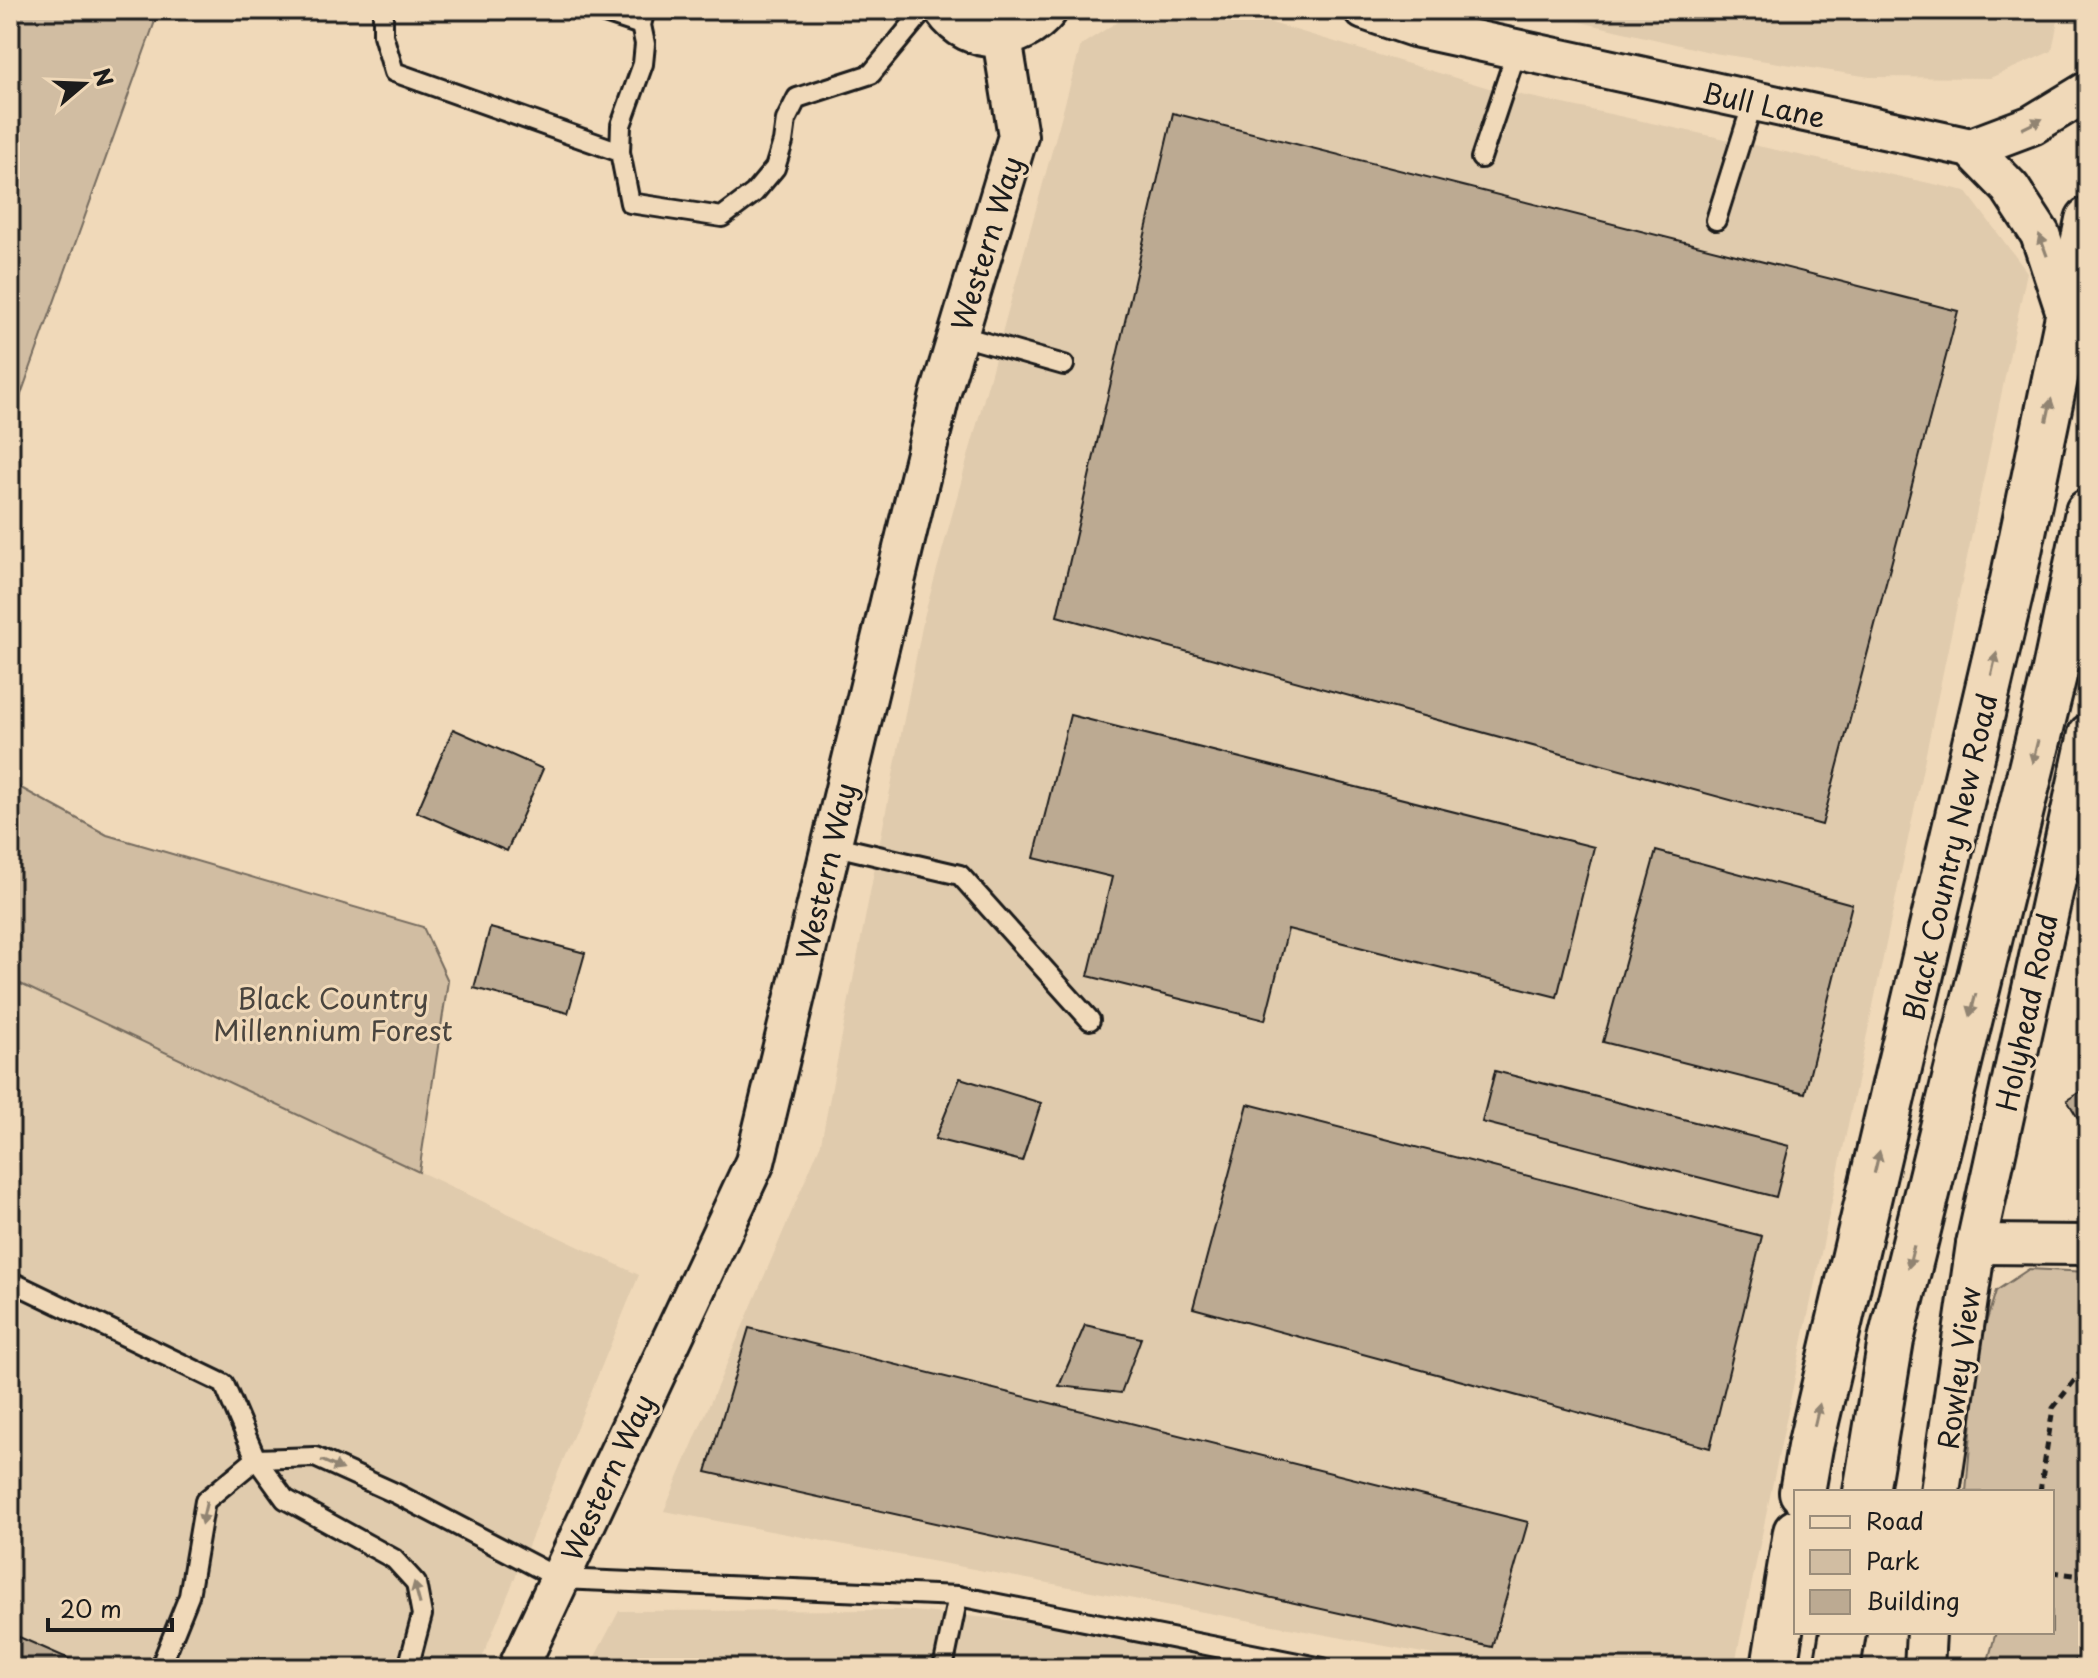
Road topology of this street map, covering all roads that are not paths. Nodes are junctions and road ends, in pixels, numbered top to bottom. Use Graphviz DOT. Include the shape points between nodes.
graph roads {
  1 [pos="383,10"];
  2 [pos="596,10"];
  3 [pos="924,10"];
  4 [pos="944,10"];
  5 [pos="1048,10"];
  6 [pos="1364,10"];
  7 [pos="643,17"];
  8 [pos="1002,38"];
  9 [pos="1517,50"];
  10 [pos="2088,91"];
  11 [pos="1753,102"];
  12 [pos="1971,148"];
  13 [pos="620,152"];
  14 [pos="1481,158"];
  15 [pos="1716,220"];
  16 [pos="2088,220"];
  17 [pos="2068,319"];
  18 [pos="958,335"];
  19 [pos="1064,365"];
  20 [pos="2088,512"];
  21 [pos="2088,734"];
  22 [pos="831,845"];
  23 [pos="1090,1020"];
  24 [pos="1976,1244"];
  25 [pos="2088,1245"];
  26 [pos="10,1281"];
  27 [pos="256,1459"];
  28 [pos="1802,1490"];
  29 [pos="1866,1490"];
  30 [pos="1940,1490"];
  31 [pos="1794,1544"];
  32 [pos="560,1579"];
  33 [pos="958,1596"];
  34 [pos="1843,1634"];
  35 [pos="1926,1634"];
  36 [pos="160,1668"];
  37 [pos="408,1668"];
  38 [pos="518,1668"];
  39 [pos="943,1668"];
  40 [pos="1323,1668"];
  41 [pos="1774,1668"];
  42 [pos="1837,1668"];
  43 [pos="1924,1668"];
  1 -- 13 [label="lane" via="383,35 394,72"];
  2 -- 7 [label="lane"];
  3 -- 13 [label="lane" via="871,74 797,98 775,168 754,193 722,217 630,203"];
  4 -- 8 [label="street" via="961,28 981,37"];
  5 -- 8 [label="street" via="1021,33"];
  6 -- 9 [label="street, Bull Lane"];
  7 -- 13 [label="lane" via="643,64 621,125"];
  8 -- 18 [label="street, Western Way" via="1018,136"];
  9 -- 11 [label="street, Bull Lane"];
  9 -- 14 [label="lane"];
  12 -- 10 [label="street, one-way" via="2032,125"];
  11 -- 12 [label="street, Bull Lane"];
  11 -- 15 [label="lane"];
  17 -- 12 [label="street, one-way" via="2040,234 2010,188"];
  16 -- 17 [label="highway, Black Country New Road"];
  28 -- 17 [label="highway, Black Country New Road, one-way" via="2011,590"];
  18 -- 19 [label="lane"];
  18 -- 22 [label="street, Western Way"];
  20 -- 29 [label="highway, Black Country New Road, one-way" via="2054,675 1891,1340"];
  21 -- 24 [label="street, Holyhead Road"];
  22 -- 23 [label="lane" via="960,875"];
  22 -- 32 [label="street, Western Way" via="755,1162"];
  24 -- 25 [label="street"];
  24 -- 30 [label="street, Rowley View"];
  26 -- 27 [label="lane" via="224,1384"];
  27 -- 32 [label="lane, one-way" via="315,1457"];
  27 -- 36 [label="lane, one-way" via="205,1501 189,1596"];
  37 -- 27 [label="lane, one-way" via="422,1615 416,1583 394,1559 285,1499"];
  31 -- 41 [label="highway"];
  32 -- 33 [label="lane"];
  32 -- 38 [label="street, Western Way"];
  33 -- 39 [label="lane"];
  33 -- 40 [label="lane"];
  34 -- 42 [label="highway"];
  35 -- 43 [label="street"];
}
